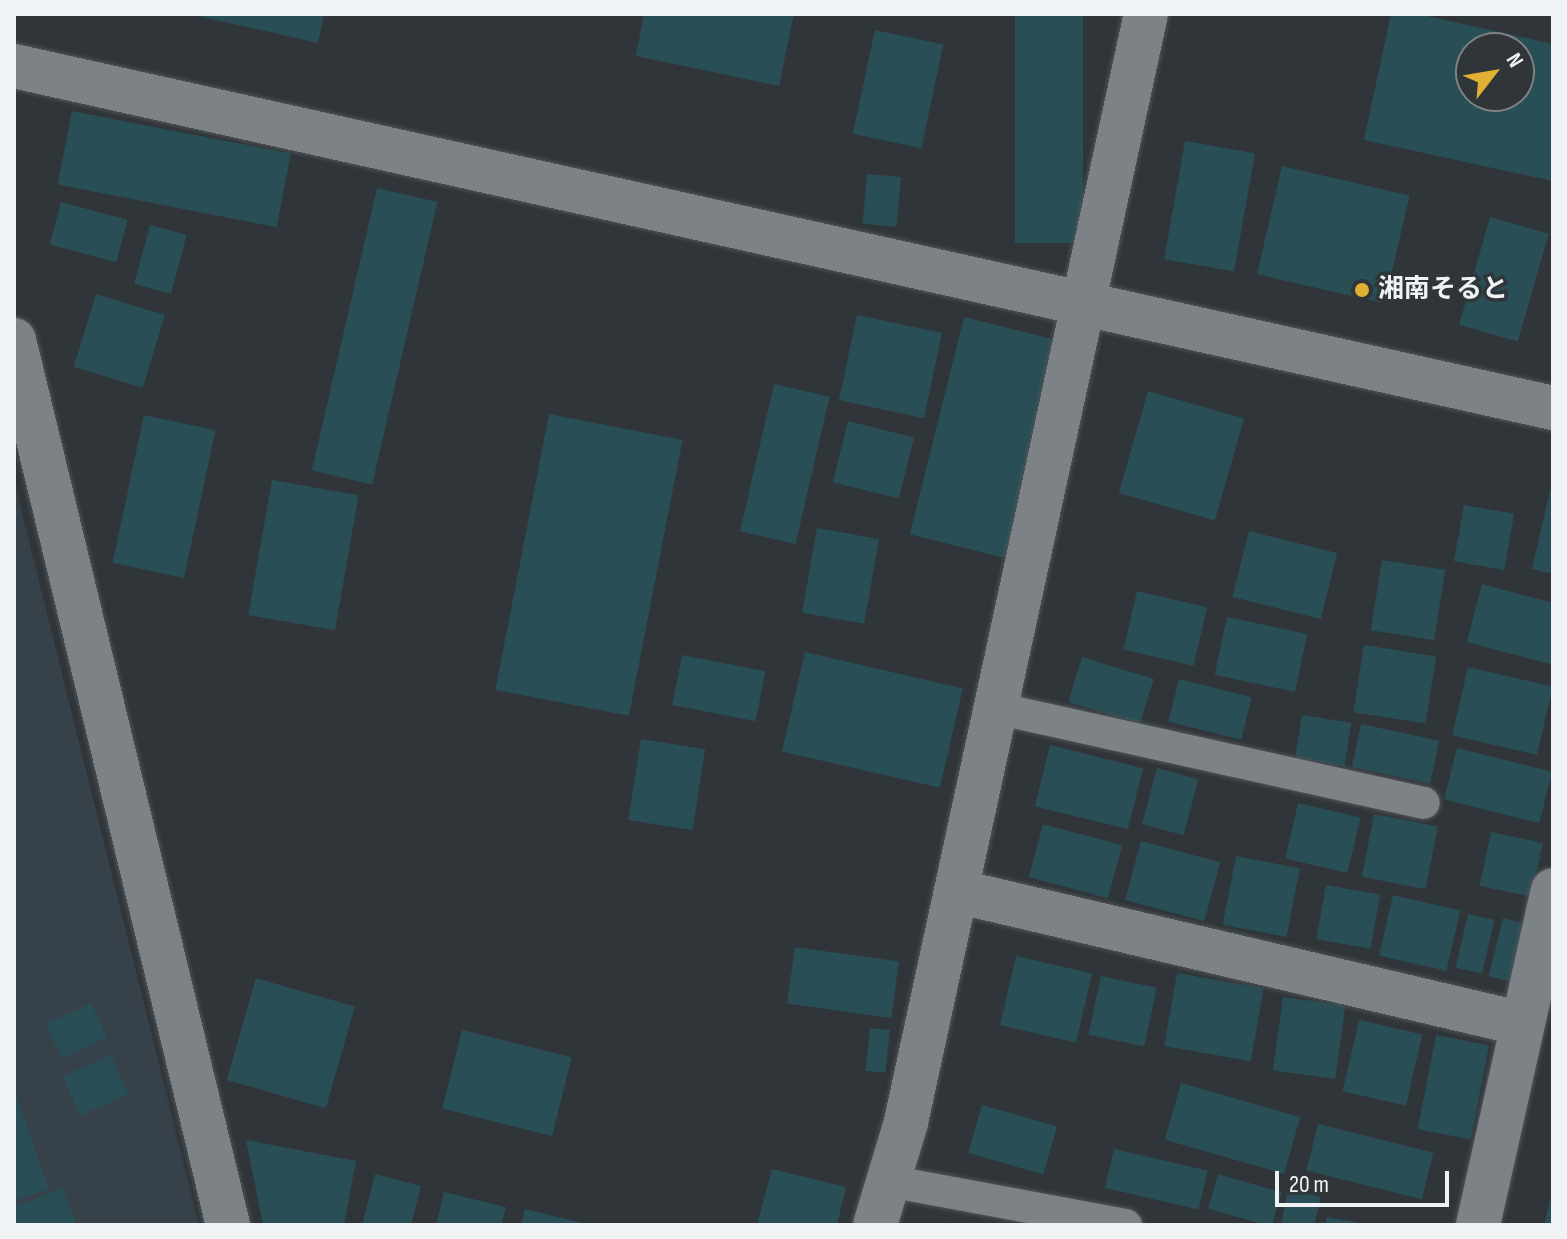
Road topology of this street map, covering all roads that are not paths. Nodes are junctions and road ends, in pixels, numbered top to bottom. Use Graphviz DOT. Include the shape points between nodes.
graph roads {
  1 [pos="1146,14"];
  2 [pos="14,66"];
  3 [pos="1083,305"];
  4 [pos="14,340"];
  5 [pos="1553,408"];
  6 [pos="996,708"];
  7 [pos="1424,803"];
  8 [pos="1553,890"];
  9 [pos="956,891"];
  10 [pos="1523,1024"];
  11 [pos="888,1181"];
  12 [pos="228,1225"];
  13 [pos="875,1225"];
  14 [pos="1126,1225"];
  15 [pos="1478,1225"];
  1 -- 3 [label="street"];
  2 -- 3 [label="street"];
  3 -- 5 [label="street"];
  3 -- 6 [label="street"];
  4 -- 12 [label="street"];
  6 -- 7 [label="lane"];
  6 -- 9 [label="street"];
  8 -- 10 [label="street"];
  9 -- 10 [label="street"];
  9 -- 11 [label="street"];
  10 -- 15 [label="street"];
  11 -- 13 [label="street"];
  11 -- 14 [label="lane"];
}
